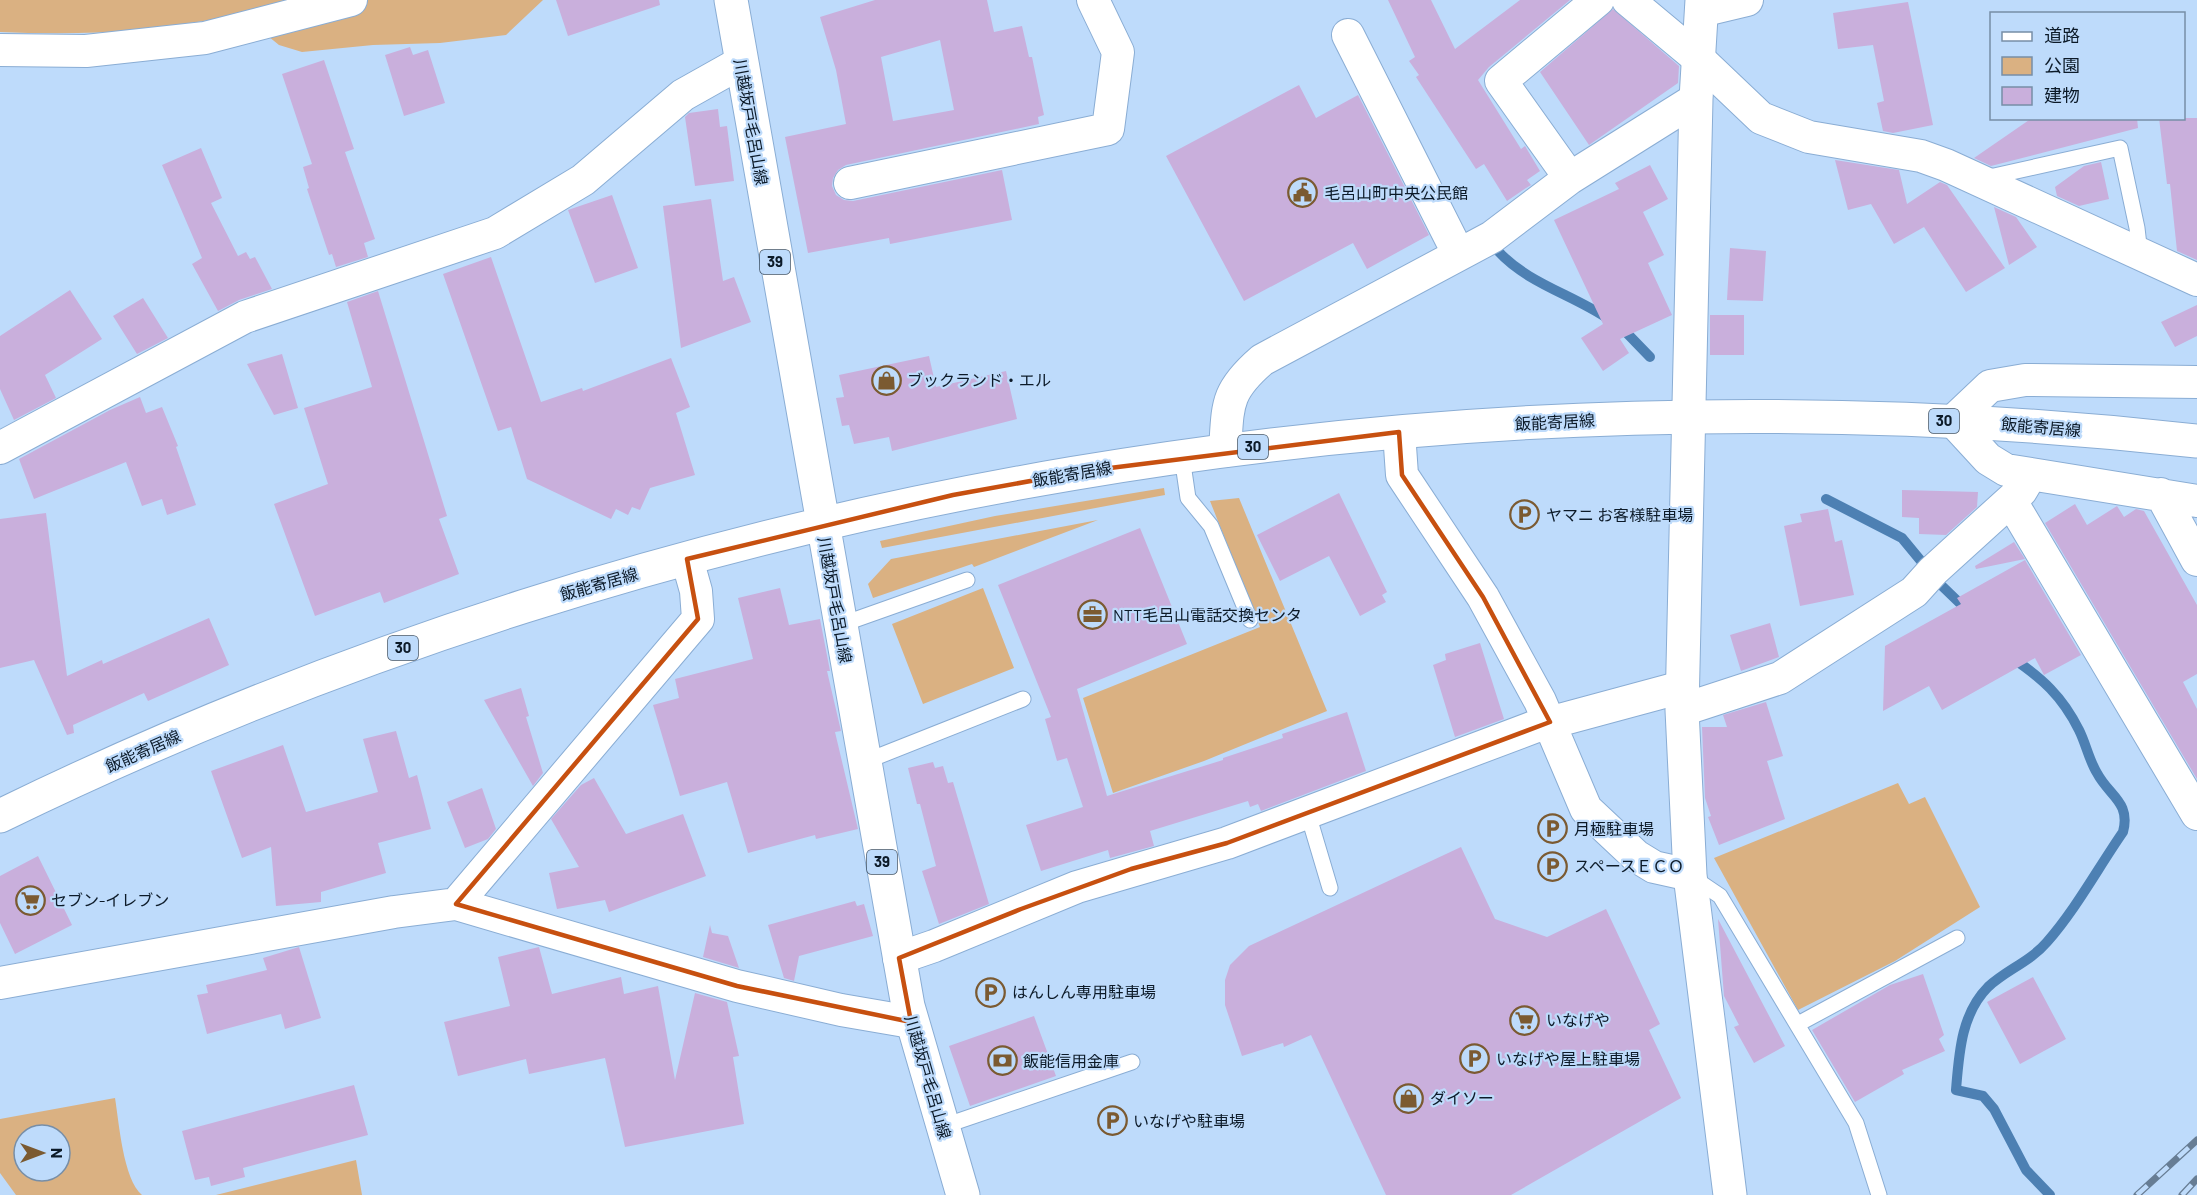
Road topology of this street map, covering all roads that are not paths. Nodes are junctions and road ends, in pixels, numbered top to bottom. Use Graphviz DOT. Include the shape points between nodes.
graph roads {
  1 [pos="351,0"];
  2 [pos="731,0"];
  3 [pos="1094,0"];
  4 [pos="1598,0"];
  5 [pos="1628,0"];
  6 [pos="1747,0"];
  7 [pos="1702,5"];
  8 [pos="1348,35"];
  9 [pos="0,50"];
  10 [pos="1700,60"];
  11 [pos="740,63"];
  12 [pos="1696,99"];
  13 [pos="1570,178"];
  14 [pos="1979,180"];
  15 [pos="850,183"];
  16 [pos="1458,254"];
  17 [pos="2139,254"];
  18 [pos="2197,280"];
  19 [pos="2197,382"];
  20 [pos="1690,416"];
  21 [pos="1953,421"];
  22 [pos="1399,432"];
  23 [pos="3,439"];
  24 [pos="2197,441"];
  25 [pos="1225,451"];
  26 [pos="1182,456"];
  27 [pos="2030,476"];
  28 [pos="2161,494"];
  29 [pos="2011,501"];
  30 [pos="2197,501"];
  31 [pos="822,525"];
  32 [pos="687,559"];
  33 [pos="2197,560"];
  34 [pos="967,580"];
  35 [pos="1250,620"];
  36 [pos="840,625"];
  37 [pos="1682,698"];
  38 [pos="1023,699"];
  39 [pos="1550,722"];
  40 [pos="864,762"];
  41 [pos="1308,814"];
  42 [pos="2197,814"];
  43 [pos="0,816"];
  44 [pos="1690,875"];
  45 [pos="1330,888"];
  46 [pos="456,904"];
  47 [pos="1957,938"];
  48 [pos="899,958"];
  49 [pos="0,983"];
  50 [pos="911,1022"];
  51 [pos="1798,1024"];
  52 [pos="1132,1062"];
  53 [pos="941,1127"];
  54 [pos="963,1195"];
  55 [pos="1730,1195"];
  56 [pos="1879,1195"];
  1 -- 9 [label="street" via="205,38 86,51"];
  2 -- 11 [label="main road, 川越坂戸毛呂山線 / 39"];
  3 -- 15 [label="street" via="1118,52 1108,129"];
  4 -- 13 [label="street" via="1501,81"];
  5 -- 10 [label="street"];
  6 -- 7 [label="street"];
  7 -- 10 [label="main road"];
  8 -- 16 [label="street"];
  10 -- 12 [label="main road"];
  10 -- 14 [label="street" via="1761,118 1809,137 1921,156"];
  11 -- 23 [label="street" via="683,95 582,180 495,233 244,317"];
  11 -- 31 [label="main road, 川越坂戸毛呂山線 / 39"];
  12 -- 13 [label="street"];
  12 -- 20 [label="main road"];
  13 -- 16 [label="street" via="1492,237"];
  14 -- 17 [label="street"];
  14 -- 17 [label="lane" via="2120,148"];
  16 -- 25 [label="street" via="1282,347 1255,366 1242,377 1228,402"];
  17 -- 18 [label="street"];
  19 -- 21 [label="street" via="2025,380 1990,386"];
  20 -- 21 [label="main road, 飯能寄居線 / 30"];
  20 -- 22 [label="main road, 飯能寄居線 / 30"];
  20 -- 37 [label="main road"];
  21 -- 24 [label="main road, 飯能寄居線 / 30"];
  21 -- 27 [label="street" via="1988,459 2006,470"];
  22 -- 25 [label="main road, 飯能寄居線 / 30"];
  22 -- 39 [label="street" via="1402,474 1483,597"];
  25 -- 26 [label="main road, 飯能寄居線 / 30"];
  26 -- 31 [label="main road, 飯能寄居線 / 30" via="953,495"];
  26 -- 35 [label="lane" via="1188,498 1211,526"];
  27 -- 28 [label="street"];
  27 -- 29 [label="street"];
  28 -- 30 [label="street"];
  28 -- 33 [label="street"];
  29 -- 37 [label="street" via="1914,592 1780,678"];
  29 -- 42 [label="street"];
  31 -- 32 [label="main road, 飯能寄居線 / 30"];
  31 -- 36 [label="main road, 川越坂戸毛呂山線 / 39"];
  32 -- 43 [label="main road, 飯能寄居線 / 30" via="562,594 345,669 204,724"];
  32 -- 46 [label="street" via="696,591 698,619"];
  34 -- 36 [label="lane"];
  36 -- 40 [label="main road, 川越坂戸毛呂山線 / 39"];
  37 -- 39 [label="street"];
  37 -- 44 [label="main road"];
  38 -- 40 [label="lane"];
  39 -- 41 [label="street"];
  39 -- 44 [label="street" via="1586,809 1636,856 1654,867"];
  40 -- 48 [label="main road, 川越坂戸毛呂山線 / 39"];
  41 -- 45 [label="lane"];
  41 -- 48 [label="street" via="1227,843 1077,886"];
  44 -- 51 [label="lane" via="1720,896"];
  44 -- 55 [label="main road"];
  46 -- 49 [label="street"];
  46 -- 50 [label="street" via="737,986 842,1011"];
  47 -- 51 [label="lane"];
  48 -- 50 [label="main road, 川越坂戸毛呂山線 / 39"];
  50 -- 53 [label="main road, 川越坂戸毛呂山線 / 39"];
  51 -- 56 [label="lane" via="1856,1123"];
  52 -- 53 [label="lane"];
  53 -- 54 [label="main road, 川越坂戸毛呂山線 / 39"];
}
